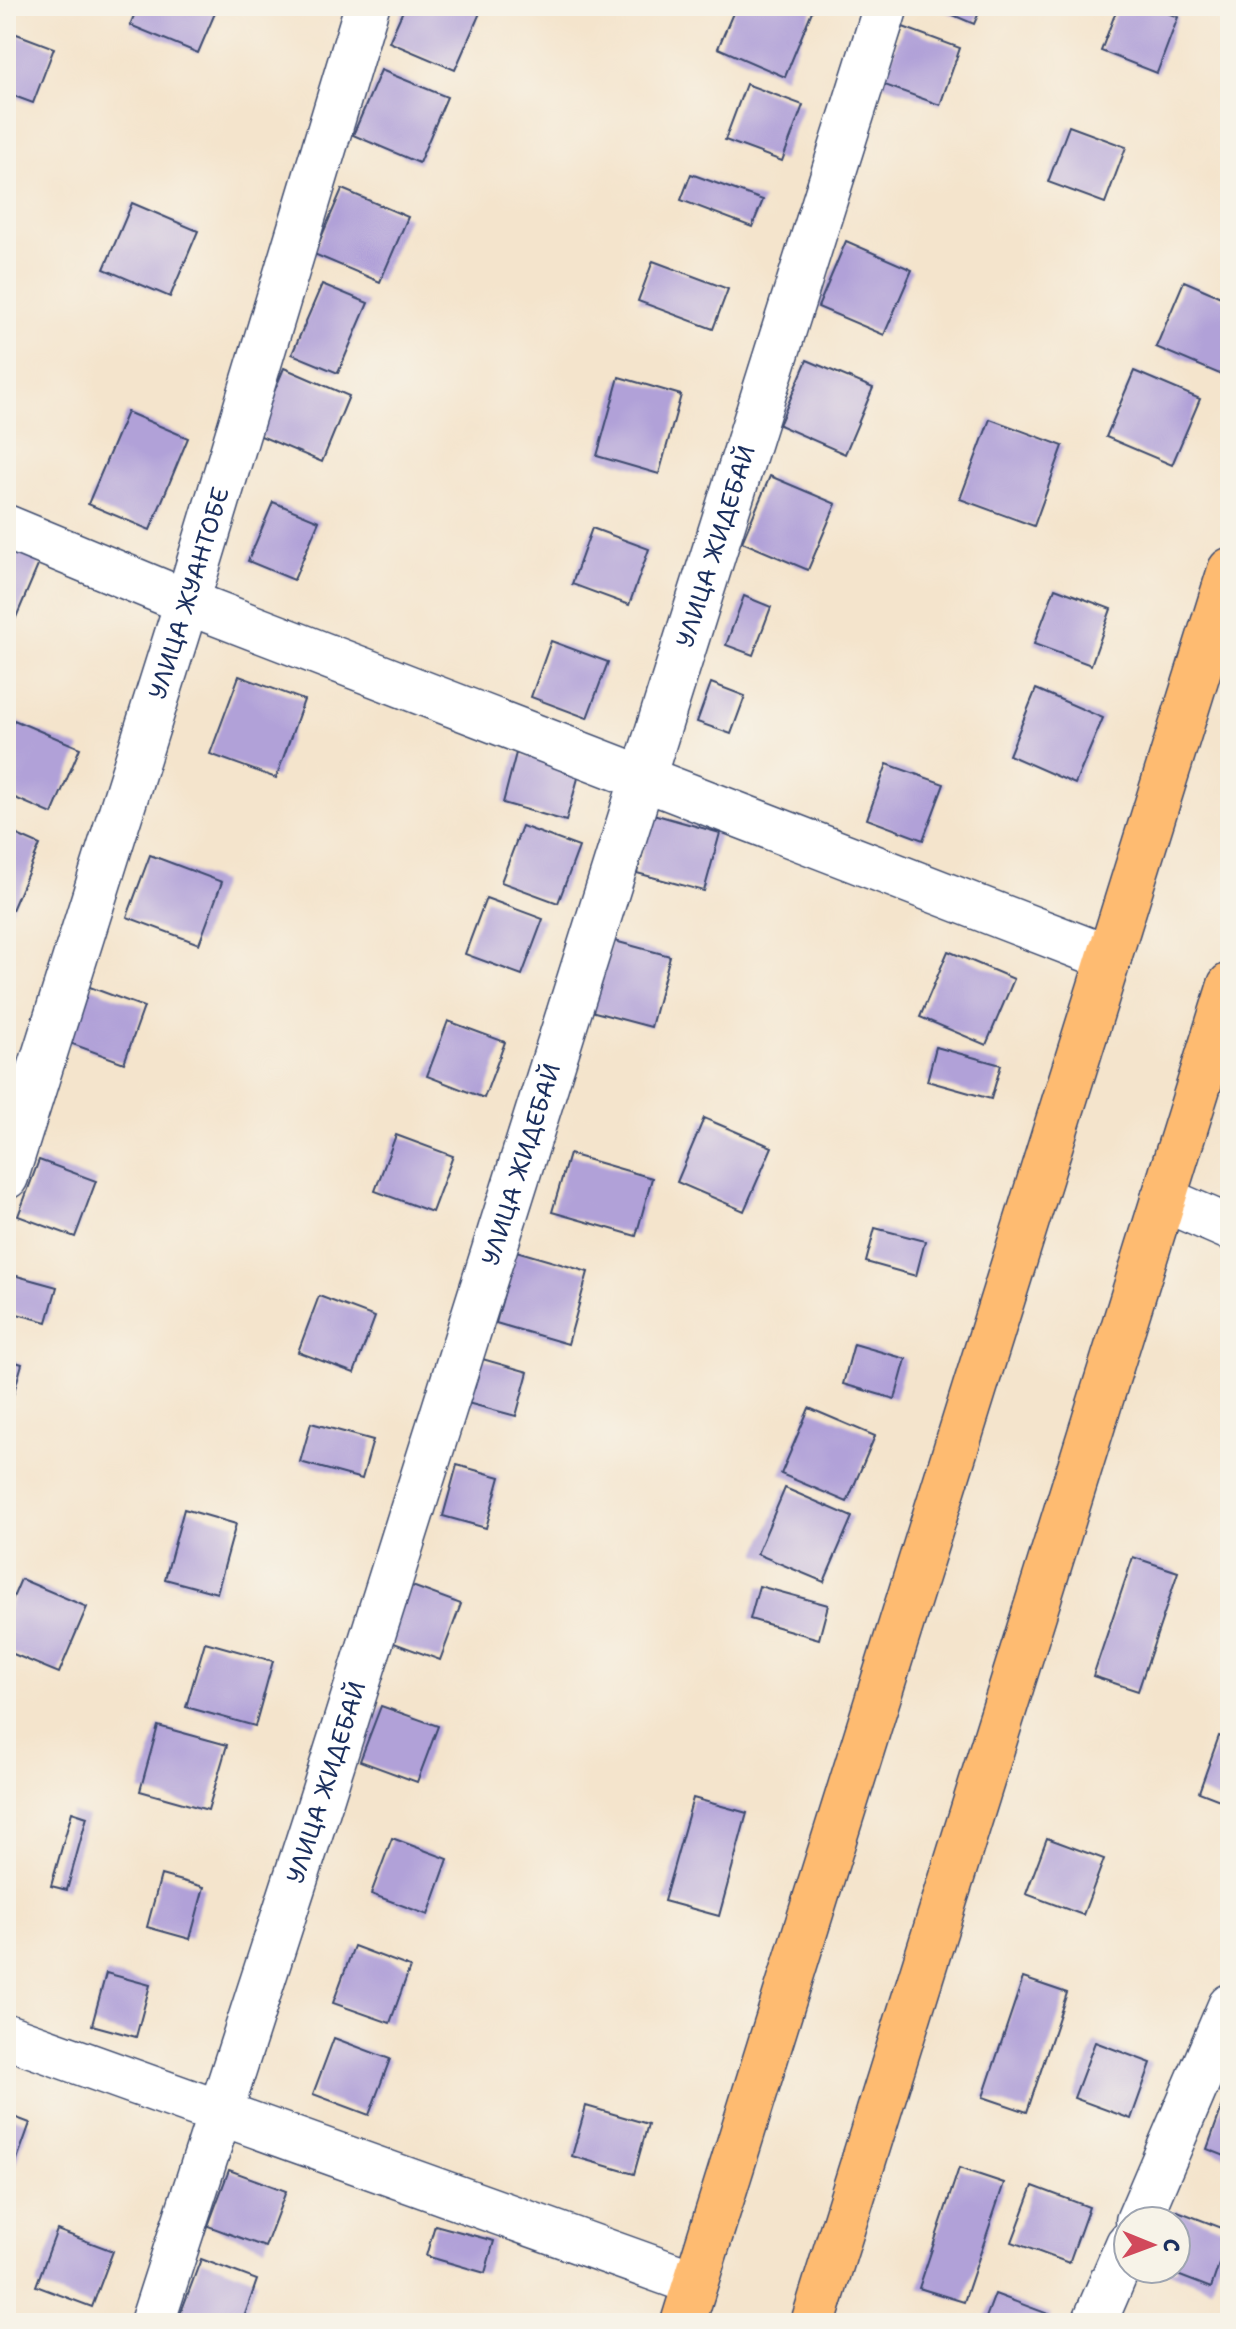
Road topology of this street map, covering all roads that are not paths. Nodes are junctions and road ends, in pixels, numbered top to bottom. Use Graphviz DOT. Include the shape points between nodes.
graph roads {
  1 [pos="367,6"];
  2 [pos="886,6"];
  3 [pos="6,527"];
  4 [pos="1230,570"];
  5 [pos="187,602"];
  6 [pos="643,778"];
  7 [pos="1109,958"];
  8 [pos="1230,985"];
  9 [pos="6,1177"];
  10 [pos="1163,1199"];
  11 [pos="1230,1228"];
  12 [pos="1230,2006"];
  13 [pos="6,2036"];
  14 [pos="216,2114"];
  15 [pos="1145,2205"];
  16 [pos="1112,2281"];
  17 [pos="689,2303"];
  18 [pos="152,2323"];
  19 [pos="813,2323"];
  20 [pos="1094,2323"];
  1 -- 5 [label="street, УЛИЦА ЖУАНТОБЕ"];
  2 -- 6 [label="street, УЛИЦА ЖИДЕБАЙ"];
  3 -- 5 [label="street"];
  4 -- 7 [label="main road"];
  5 -- 6 [label="street"];
  5 -- 9 [label="street, УЛИЦА ЖУАНТОБЕ"];
  6 -- 7 [label="street"];
  6 -- 14 [label="street, УЛИЦА ЖИДЕБАЙ" via="315,1819"];
  7 -- 17 [label="main road"];
  8 -- 10 [label="main road"];
  10 -- 11 [label="street"];
  10 -- 19 [label="main road"];
  12 -- 15 [label="street"];
  13 -- 14 [label="street"];
  14 -- 17 [label="street"];
  14 -- 18 [label="street, УЛИЦА ЖИДЕБАЙ"];
  16 -- 20 [label="street"];
}
